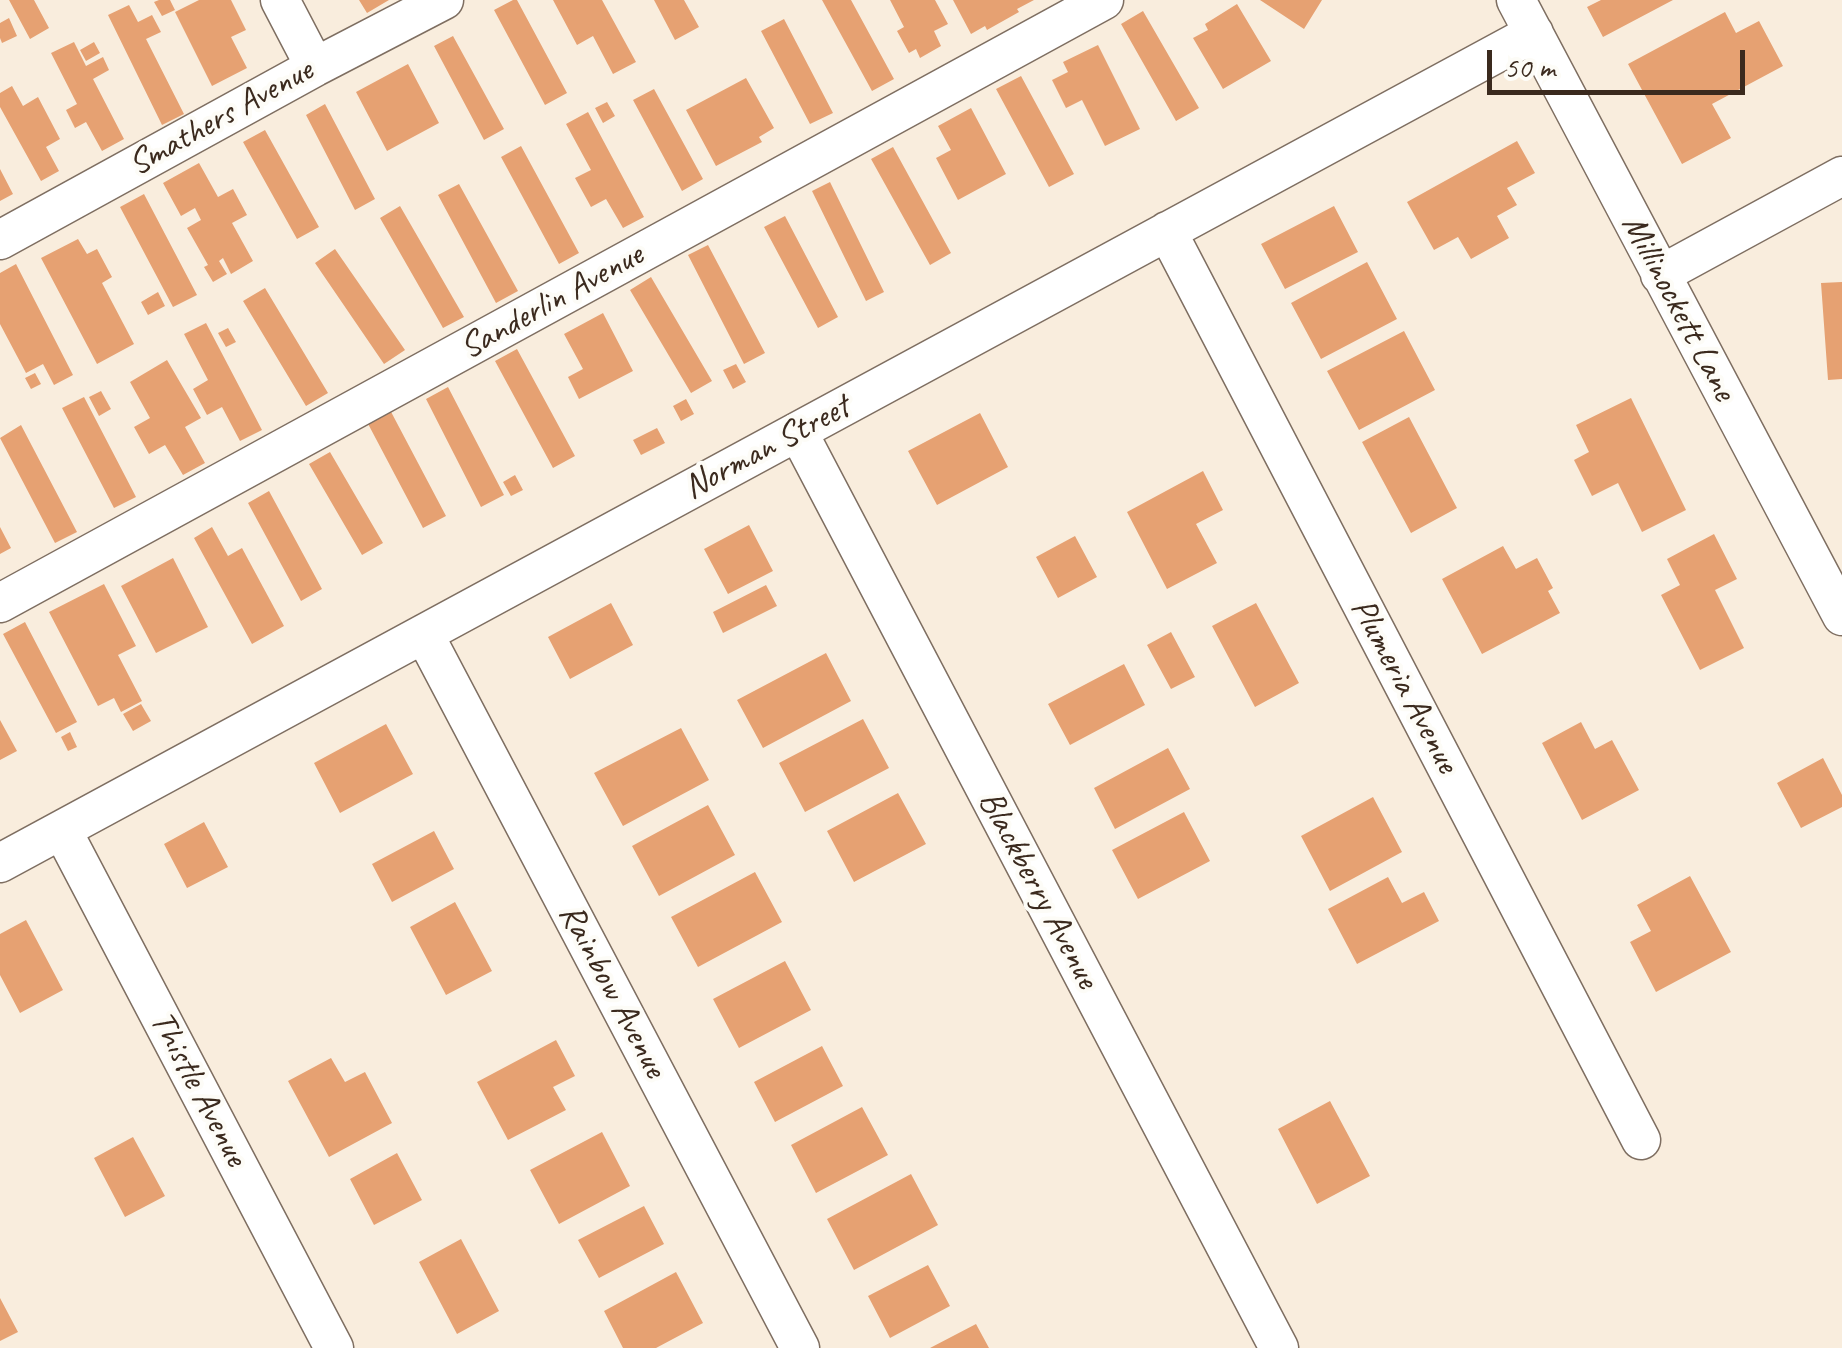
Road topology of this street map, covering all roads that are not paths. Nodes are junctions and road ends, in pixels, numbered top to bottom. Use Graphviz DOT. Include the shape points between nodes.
graph roads {
  1 [pos="280,0"];
  2 [pos="444,0"];
  3 [pos="1104,0"];
  4 [pos="1525,16"];
  5 [pos="316,67"];
  6 [pos="1842,176"];
  7 [pos="1167,231"];
  8 [pos="0,240"];
  9 [pos="1660,275"];
  10 [pos="798,432"];
  11 [pos="0,604"];
  12 [pos="1842,616"];
  13 [pos="424,634"];
  14 [pos="62,830"];
  15 [pos="0,864"];
  16 [pos="1641,1140"];
  17 [pos="334,1348"];
  18 [pos="800,1348"];
  19 [pos="1279,1348"];
  1 -- 5 [label="street"];
  2 -- 5 [label="street, Smathers Avenue"];
  3 -- 11 [label="street, Sanderlin Avenue"];
  4 -- 7 [label="street, Norman Street"];
  4 -- 9 [label="street, Millinockett Lane"];
  5 -- 8 [label="street, Smathers Avenue"];
  6 -- 9 [label="street"];
  7 -- 10 [label="street, Norman Street"];
  7 -- 16 [label="street, Plumeria Avenue"];
  9 -- 12 [label="street, Millinockett Lane"];
  10 -- 13 [label="street, Norman Street"];
  10 -- 19 [label="street, Blackberry Avenue"];
  13 -- 14 [label="street, Norman Street"];
  13 -- 18 [label="street, Rainbow Avenue"];
  14 -- 15 [label="street, Norman Street"];
  14 -- 17 [label="street, Thistle Avenue"];
}
